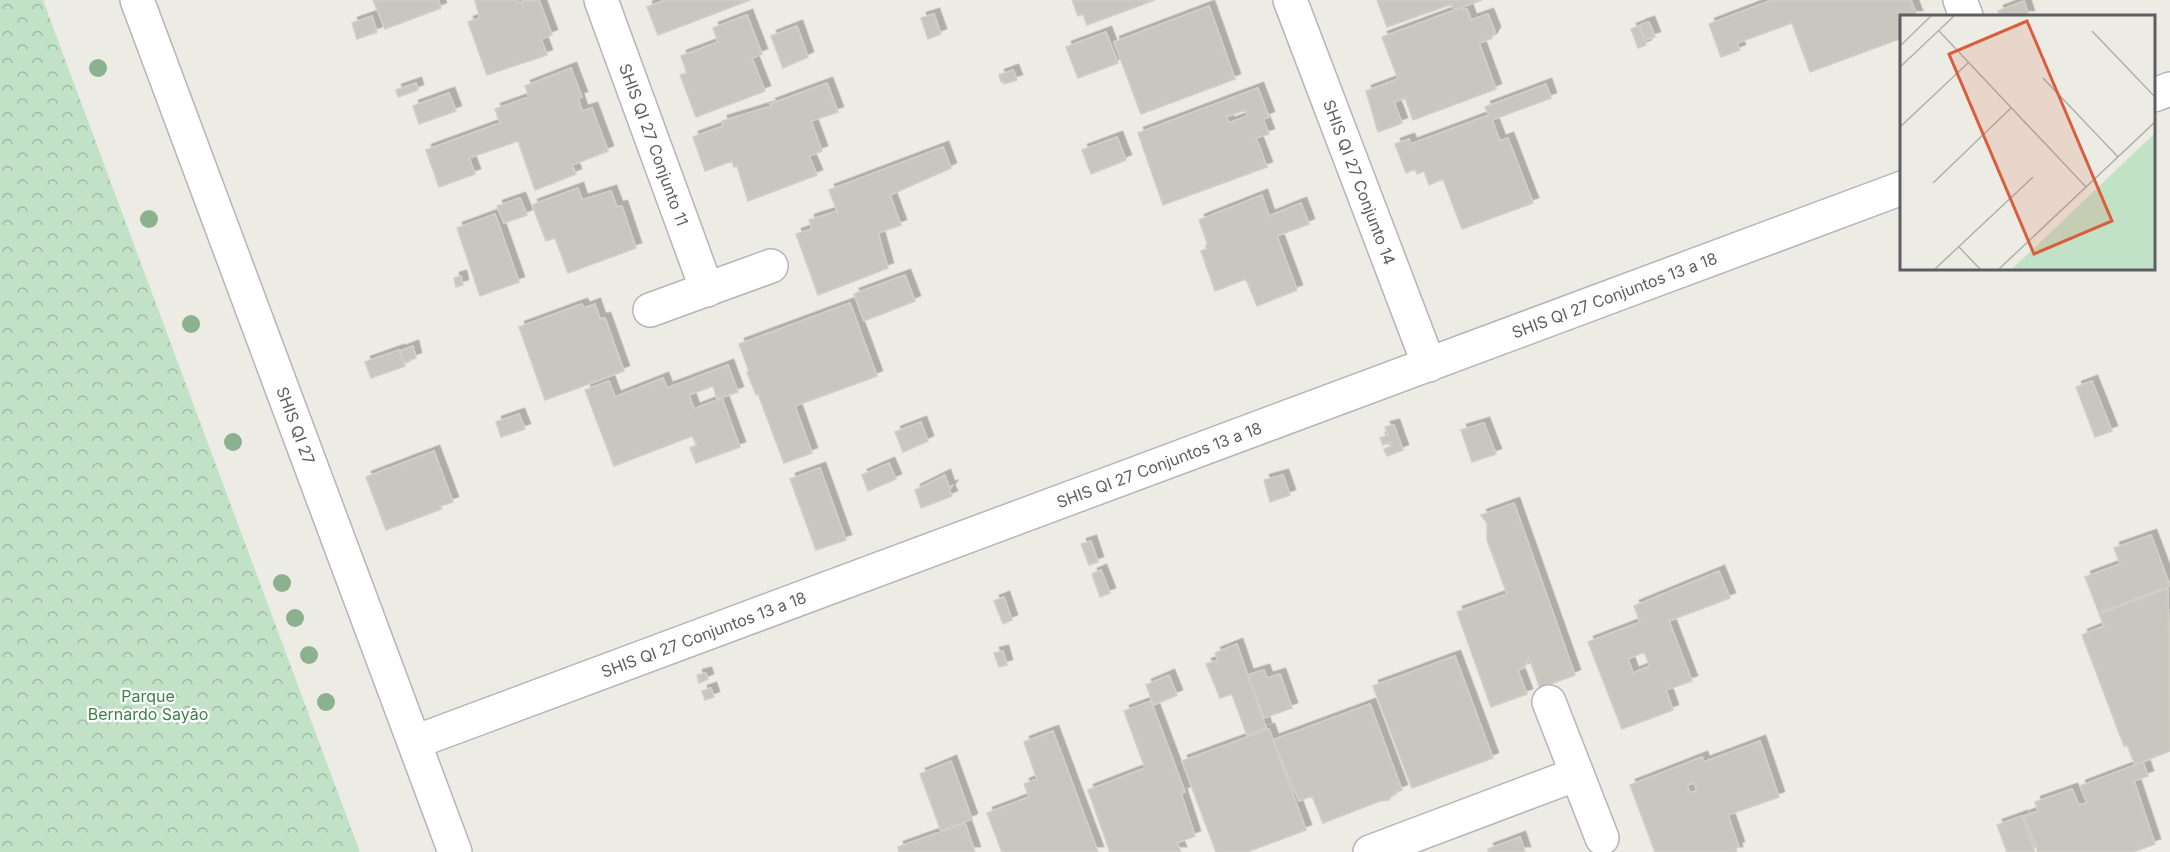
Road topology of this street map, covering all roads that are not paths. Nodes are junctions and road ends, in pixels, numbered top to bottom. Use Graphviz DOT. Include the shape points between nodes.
graph roads {
  1 [pos="137,0"];
  2 [pos="601,0"];
  3 [pos="1290,0"];
  4 [pos="1960,0"];
  5 [pos="1966,15"];
  6 [pos="2170,89"];
  7 [pos="2155,95"];
  8 [pos="1900,190"];
  9 [pos="771,266"];
  10 [pos="707,290"];
  11 [pos="650,310"];
  12 [pos="1429,365"];
  13 [pos="1550,702"];
  14 [pos="415,742"];
  15 [pos="1577,774"];
  16 [pos="1602,838"];
  17 [pos="455,852"];
  18 [pos="1370,852"];
  1 -- 14 [label="street, SHIS QI 27"];
  2 -- 10 [label="street, SHIS QI 27 Conjunto 11"];
  3 -- 12 [label="street, SHIS QI 27 Conjunto 14"];
  4 -- 5 [label="street"];
  6 -- 7 [label="street"];
  8 -- 12 [label="street, SHIS QI 27 Conjuntos 13 a 18"];
  9 -- 10 [label="street"];
  10 -- 11 [label="street"];
  12 -- 14 [label="street, SHIS QI 27 Conjuntos 13 a 18"];
  13 -- 15 [label="street"];
  14 -- 17 [label="street, SHIS QI 27"];
  15 -- 16 [label="street"];
  15 -- 18 [label="street"];
}
